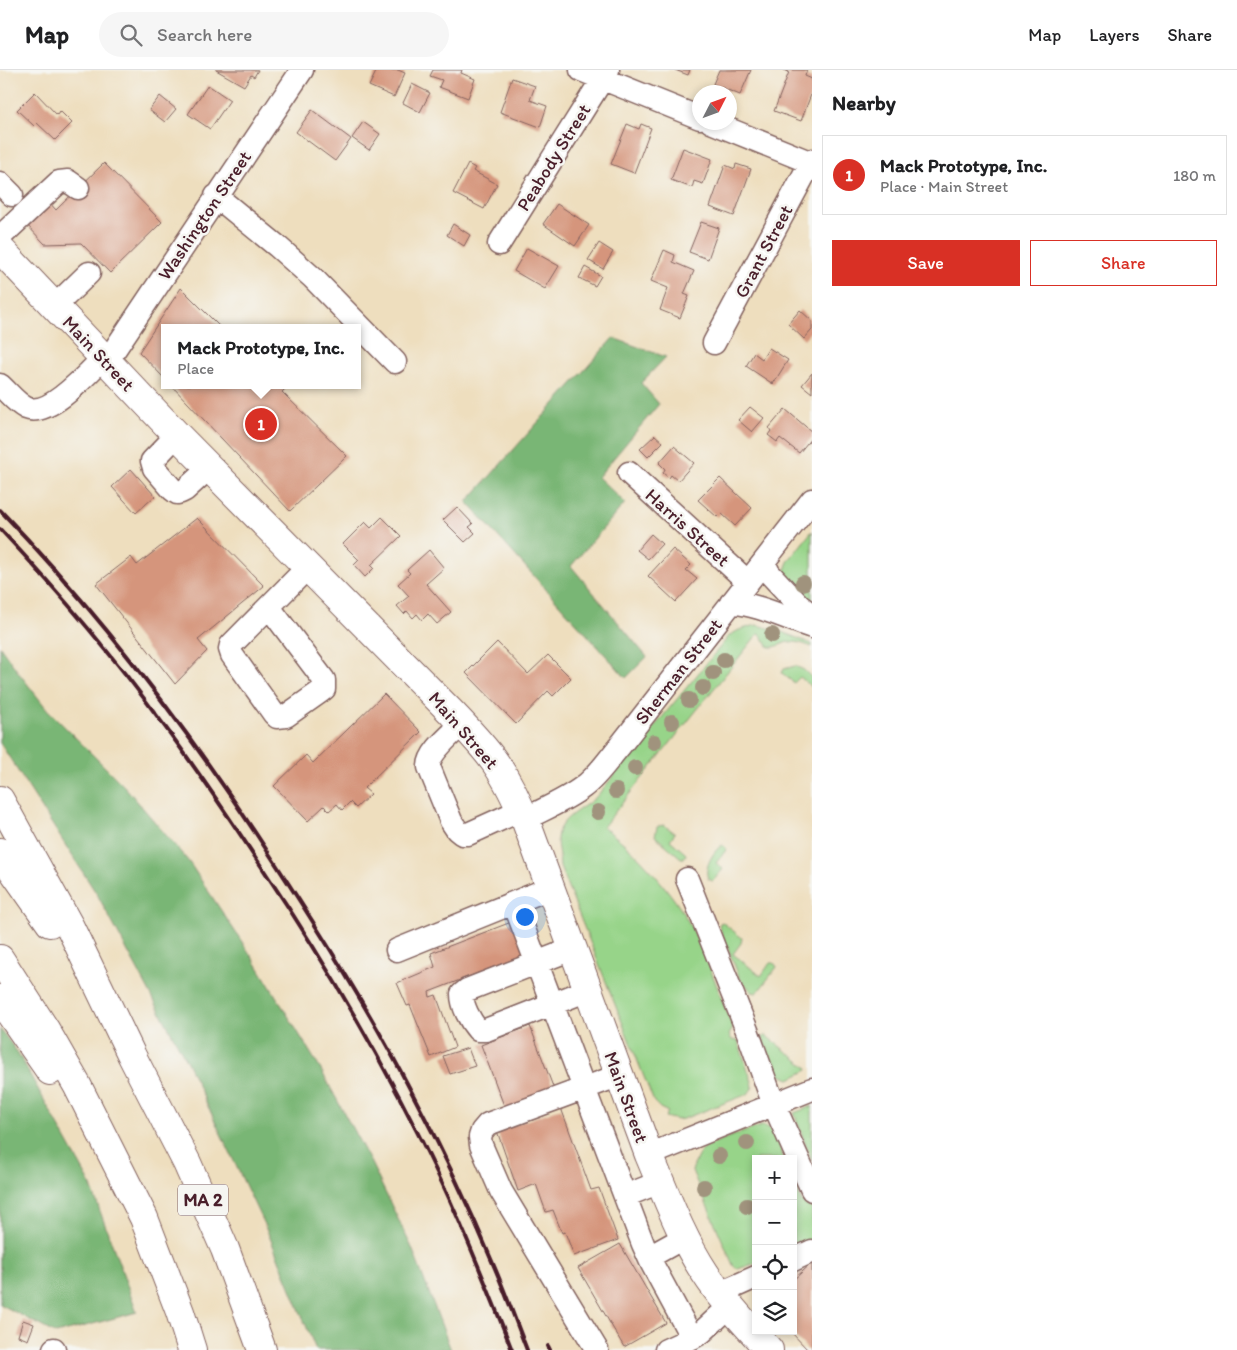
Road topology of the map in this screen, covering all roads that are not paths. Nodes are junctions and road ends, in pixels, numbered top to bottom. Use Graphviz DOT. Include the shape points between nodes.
graph roads {
  1 [pos="302,70"];
  2 [pos="581,70"];
  3 [pos="605,74"];
  4 [pos="692,114"];
  5 [pos="731,130"];
  6 [pos="811,162"];
  7 [pos="78,188"];
  8 [pos="216,196"];
  9 [pos="0,237"];
  10 [pos="499,244"];
  11 [pos="0,249"];
  12 [pos="89,273"];
  13 [pos="55,306"];
  14 [pos="358,324"];
  15 [pos="361,327"];
  16 [pos="714,343"];
  17 [pos="105,359"];
  18 [pos="395,362"];
  19 [pos="0,385"];
  20 [pos="178,435"];
  21 [pos="209,468"];
  22 [pos="629,473"];
  23 [pos="812,500"];
  24 [pos="764,562"];
  25 [pos="308,567"];
  26 [pos="748,582"];
  27 [pos="731,603"];
  28 [pos="269,607"];
  29 [pos="812,615"];
  30 [pos="812,627"];
  31 [pos="462,724"];
  32 [pos="0,800"];
  33 [pos="523,815"];
  34 [pos="0,852"];
  35 [pos="687,879"];
  36 [pos="550,888"];
  37 [pos="514,903"];
  38 [pos="572,949"];
  39 [pos="397,950"];
  40 [pos="0,959"];
  41 [pos="537,963"];
  42 [pos="588,990"];
  43 [pos="0,999"];
  44 [pos="552,1004"];
  45 [pos="132,1056"];
  46 [pos="620,1076"];
  47 [pos="585,1088"];
  48 [pos="812,1089"];
  49 [pos="774,1105"];
  50 [pos="649,1155"];
  51 [pos="660,1182"];
  52 [pos="812,1190"];
  53 [pos="625,1196"];
  54 [pos="134,1200"];
  55 [pos="685,1237"];
  56 [pos="812,1251"];
  57 [pos="648,1257"];
  58 [pos="797,1258"];
  59 [pos="752,1280"];
  60 [pos="725,1299"];
  61 [pos="699,1341"];
  62 [pos="192,1350"];
  63 [pos="262,1350"];
  64 [pos="597,1350"];
  65 [pos="666,1350"];
  66 [pos="769,1350"];
  1 -- 8 [label="street, Washington Street"];
  2 -- 3 [label="street"];
  3 -- 4 [label="street"];
  3 -- 10 [label="street, Peabody Street"];
  5 -- 6 [label="street"];
  6 -- 16 [label="street, Grant Street"];
  7 -- 9 [label="street" via="68,181 59,182"];
  8 -- 14 [label="street" via="313,278"];
  8 -- 17 [label="street, Washington Street"];
  11 -- 13 [label="main road, Main Street"];
  12 -- 13 [label="street"];
  13 -- 17 [label="main road, Main Street"];
  15 -- 18 [label="street"];
  17 -- 19 [label="street, Washington Street" via="58,400 38,409 27,408"];
  17 -- 20 [label="main road, Main Street"];
  20 -- 21 [label="main road, Main Street"];
  20 -- 21 [label="street" via="152,461 173,490 181,492"];
  21 -- 25 [label="main road, Main Street"];
  22 -- 26 [label="street, Harris Street"];
  23 -- 24 [label="street, Sherman Street"];
  24 -- 26 [label="street, Sherman Street"];
  24 -- 29 [label="street" via="769,574"];
  25 -- 28 [label="street"];
  25 -- 31 [label="main road, Main Street"];
  26 -- 27 [label="street, Sherman Street"];
  27 -- 30 [label="street" via="750,606"];
  27 -- 33 [label="street, Sherman Street" via="596,775 568,797"];
  28 -- 28 [label="street" via="230,649 274,714 282,717 320,692 324,688 324,680"];
  31 -- 33 [label="main road, Main Street" via="494,761"];
  31 -- 33 [label="street, Sherman Street" via="429,761 457,830 468,834"];
  32 -- 45 [label="main road" via="70,927"];
  33 -- 36 [label="main road, Main Street"];
  34 -- 45 [label="main road, MA 2" via="60,938"];
  35 -- 49 [label="street"];
  36 -- 37 [label="street"];
  36 -- 38 [label="main road, Main Street"];
  37 -- 39 [label="street"];
  37 -- 41 [label="street"];
  38 -- 41 [label="street"];
  38 -- 42 [label="main road, Main Street"];
  40 -- 54 [label="main road" via="77,1085"];
  41 -- 44 [label="street"];
  41 -- 44 [label="street" via="467,990 462,994 462,1001 478,1030 486,1030"];
  42 -- 44 [label="street"];
  42 -- 46 [label="main road, Main Street"];
  43 -- 54 [label="main road"];
  44 -- 47 [label="street"];
  45 -- 63 [label="main road, MA 2" via="187,1163 225,1249"];
  46 -- 47 [label="street"];
  46 -- 50 [label="main road, Main Street"];
  47 -- 53 [label="street"];
  47 -- 64 [label="street" via="488,1124 480,1137 501,1191"];
  48 -- 49 [label="street"];
  49 -- 50 [label="street"];
  49 -- 52 [label="street"];
  50 -- 51 [label="main road, Main Street"];
  51 -- 53 [label="street"];
  51 -- 55 [label="main road, Main Street"];
  53 -- 57 [label="street"];
  54 -- 62 [label="main road" via="144,1218"];
  55 -- 57 [label="street"];
  55 -- 60 [label="main road, Main Street" via="705,1274"];
  56 -- 58 [label="street"];
  57 -- 61 [label="street"];
  59 -- 60 [label="street"];
  60 -- 61 [label="street"];
  60 -- 66 [label="main road, Main Street"];
  61 -- 65 [label="street"];
}
